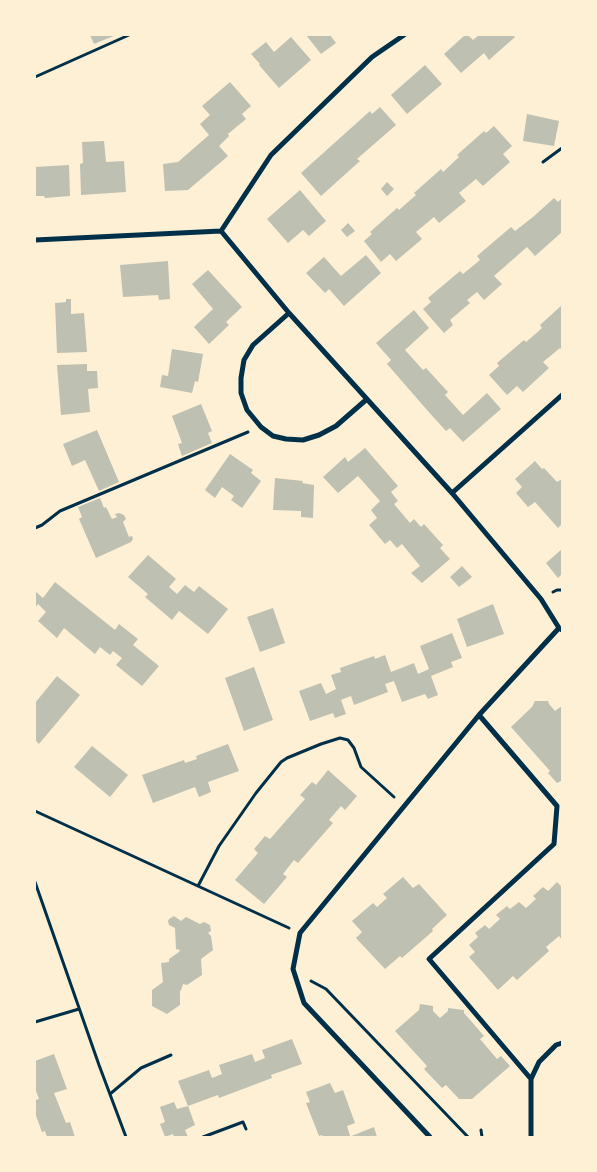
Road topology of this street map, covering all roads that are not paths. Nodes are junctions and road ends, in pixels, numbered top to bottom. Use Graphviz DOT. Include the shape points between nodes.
graph roads {
  1 [pos="404,35"];
  2 [pos="220,231"];
  3 [pos="35,240"];
  4 [pos="289,313"];
  5 [pos="562,395"];
  6 [pos="366,399"];
  7 [pos="452,493"];
  8 [pos="561,629"];
  9 [pos="479,715"];
  10 [pos="562,1043"];
  11 [pos="531,1079"];
  12 [pos="430,1137"];
  13 [pos="531,1137"];
  1 -- 2 [label="street" via="372,57 271,155"];
  2 -- 3 [label="street"];
  2 -- 4 [label="street"];
  4 -- 6 [label="street"];
  4 -- 6 [label="street" via="253,345 244,360 241,393 247,410 261,427 273,436 303,440 336,426"];
  5 -- 7 [label="street"];
  6 -- 7 [label="street"];
  7 -- 8 [label="street" via="541,599"];
  8 -- 9 [label="street"];
  9 -- 11 [label="street" via="557,806 554,844 429,959"];
  9 -- 12 [label="street" via="300,933 293,969 304,1003"];
  10 -- 11 [label="street" via="539,1062"];
  11 -- 13 [label="street"];
}
